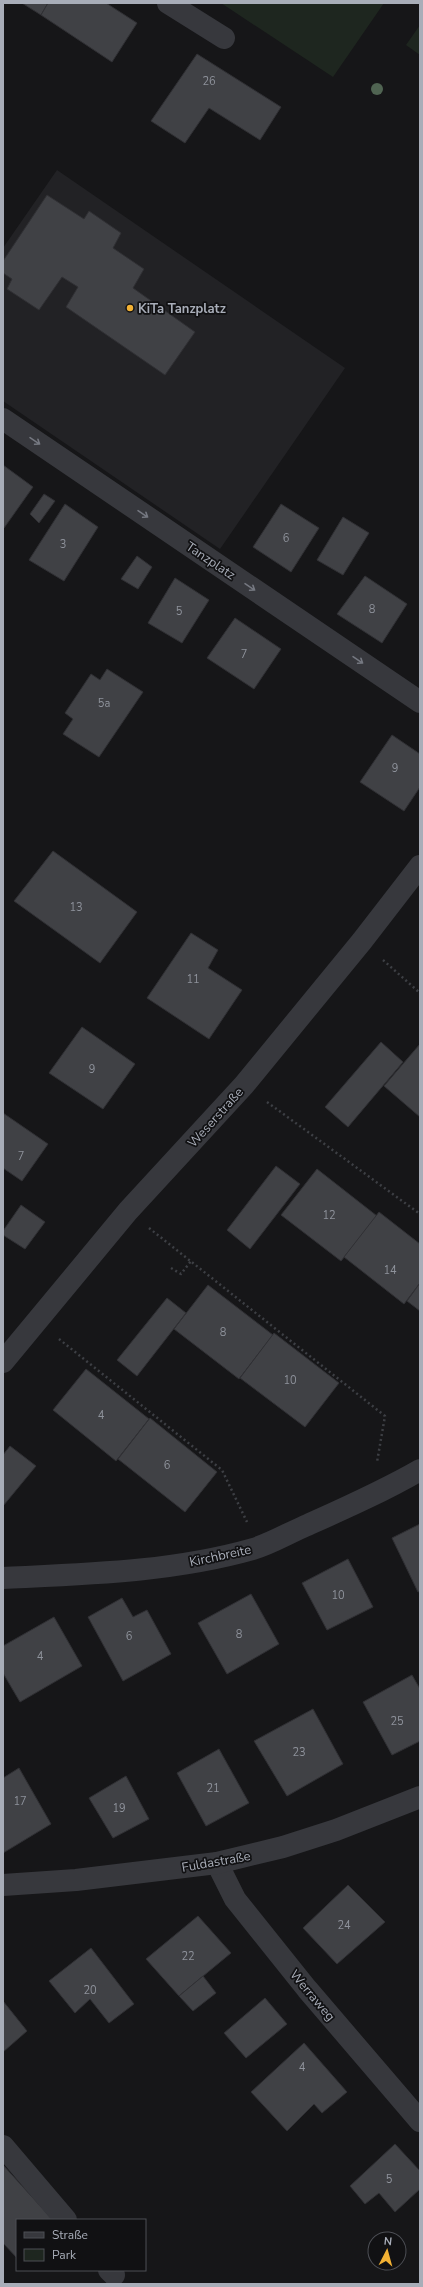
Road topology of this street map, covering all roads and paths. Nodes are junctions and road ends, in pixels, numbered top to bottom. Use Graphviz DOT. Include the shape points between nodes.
graph roads {
  1 [pos="168,3"];
  2 [pos="224,38"];
  3 [pos="3,419"];
  4 [pos="420,702"];
  5 [pos="420,866"];
  6 [pos="362,941"];
  7 [pos="420,992"];
  8 [pos="244,1085"];
  9 [pos="128,1211"];
  10 [pos="420,1214"];
  11 [pos="191,1261"];
  12 [pos="171,1268"];
  13 [pos="36,1322"];
  14 [pos="3,1362"];
  15 [pos="420,1470"];
  16 [pos="386,1490"];
  17 [pos="254,1548"];
  18 [pos="3,1578"];
  19 [pos="420,1797"];
  20 [pos="218,1863"];
  21 [pos="3,1885"];
  22 [pos="420,2121"];
  23 [pos="3,2146"];
  24 [pos="65,2219"];
  1 -- 2 [label="street"];
  3 -- 4 [label="street, Tanzplatz, one-way"];
  5 -- 6 [label="street, Weserstraße"];
  6 -- 7 [label="path"];
  6 -- 8 [label="street, Weserstraße"];
  8 -- 9 [label="street, Weserstraße"];
  8 -- 10 [label="path"];
  9 -- 11 [label="path"];
  9 -- 13 [label="street, Weserstraße"];
  11 -- 12 [label="path" via="181,1274"];
  11 -- 16 [label="path" via="385,1416 375,1471"];
  13 -- 14 [label="street, Weserstraße"];
  13 -- 17 [label="path" via="222,1470 246,1519"];
  15 -- 16 [label="street, Kirchbreite"];
  16 -- 17 [label="street, Kirchbreite"];
  17 -- 18 [label="street, Kirchbreite" via="201,1561 153,1568 79,1575"];
  19 -- 20 [label="street, Fuldastraße" via="336,1830 290,1845"];
  20 -- 21 [label="street, Fuldastraße" via="76,1880"];
  20 -- 22 [label="street, Werraweg" via="235,1899 307,1989"];
  23 -- 24 [label="street"];
}
